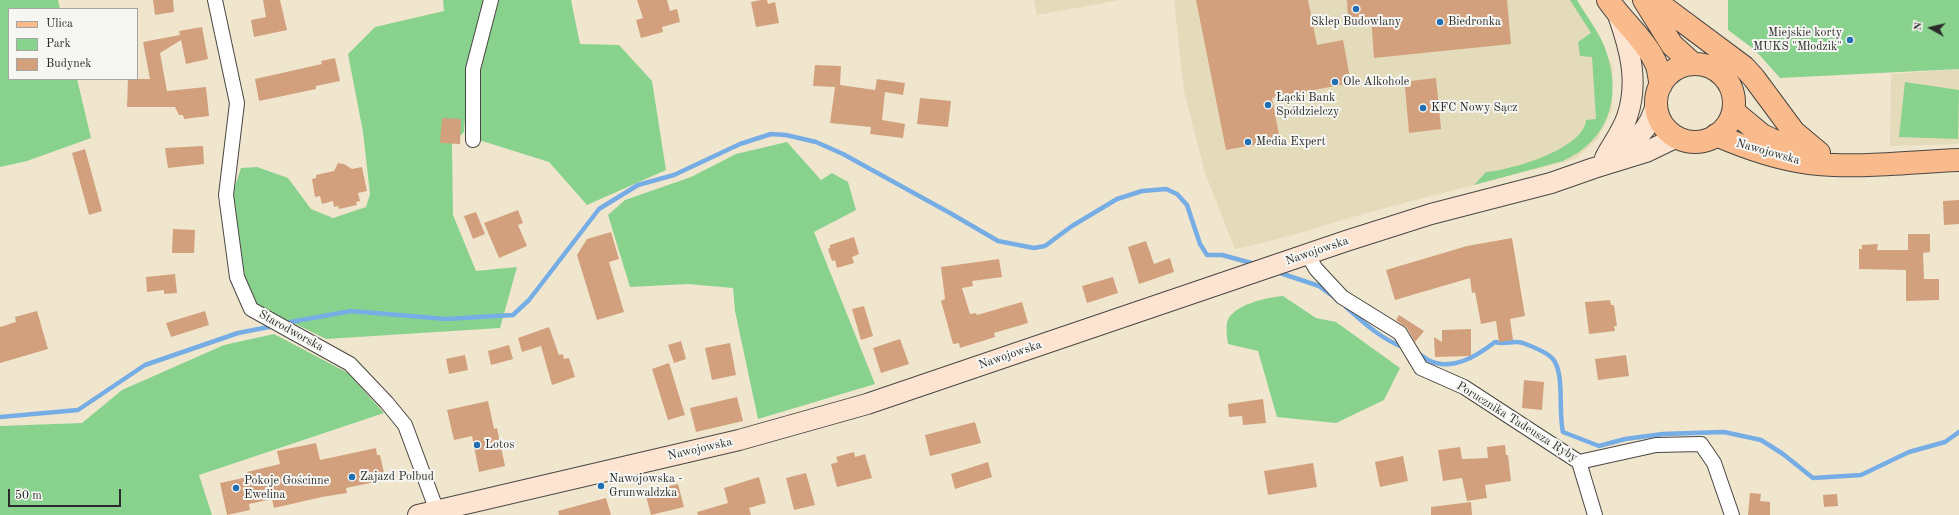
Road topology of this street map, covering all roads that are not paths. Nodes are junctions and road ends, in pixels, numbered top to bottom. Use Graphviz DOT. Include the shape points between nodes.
graph roads {
  1 [pos="215,0"];
  2 [pos="491,0"];
  3 [pos="1644,0"];
  4 [pos="1654,0"];
  5 [pos="1613,8"];
  6 [pos="1693,64"];
  7 [pos="1659,95"];
  8 [pos="1733,111"];
  9 [pos="1716,135"];
  10 [pos="1677,137"];
  11 [pos="473,140"];
  12 [pos="1819,153"];
  13 [pos="1959,160"];
  14 [pos="1599,163"];
  15 [pos="1845,165"];
  16 [pos="1307,254"];
  17 [pos="1579,462"];
  18 [pos="486,508"];
  19 [pos="437,511"];
  20 [pos="418,515"];
  21 [pos="1595,515"];
  22 [pos="1732,515"];
  1 -- 19 [label="street, Starodworska" via="237,103 226,195 238,277 251,309 350,364 405,425"];
  2 -- 11 [label="street" via="473,69"];
  3 -- 6 [label="main road" via="1672,45"];
  4 -- 12 [label="main road" via="1744,67 1794,132"];
  5 -- 7 [label="main road" via="1649,52 1656,66"];
  5 -- 14 [label="street" via="1632,58 1632,93 1627,118"];
  6 -- 7 [label="main road" via="1674,70"];
  6 -- 8 [label="main road" via="1708,66 1721,74 1732,91"];
  7 -- 10 [label="main road" via="1663,124"];
  7 -- 14 [label="street, Nawojowska" via="1653,118 1643,133"];
  8 -- 9 [label="main road" via="1724,129"];
  8 -- 12 [label="main road, Nawojowska" via="1749,126 1780,144 1795,151"];
  9 -- 10 [label="main road" via="1697,141"];
  9 -- 15 [label="main road, Nawojowska" via="1744,147 1786,159"];
  10 -- 14 [label="street, Nawojowska" via="1646,152"];
  12 -- 15 [label="main road, Nawojowska"];
  13 -- 15 [label="main road, Nawojowska"];
  14 -- 16 [label="street, Nawojowska" via="1551,183 1431,214"];
  16 -- 17 [label="street, Porucznika Tadeusza Ryby" via="1316,269 1342,297 1400,333 1421,368 1464,387"];
  16 -- 18 [label="street, Nawojowska" via="867,404"];
  17 -- 21 [label="street"];
  17 -- 22 [label="street, Porucznika Tadeusza Ryby" via="1656,445 1701,444 1714,463"];
  18 -- 19 [label="street, Nawojowska"];
  19 -- 20 [label="street, Nawojowska"];
}
